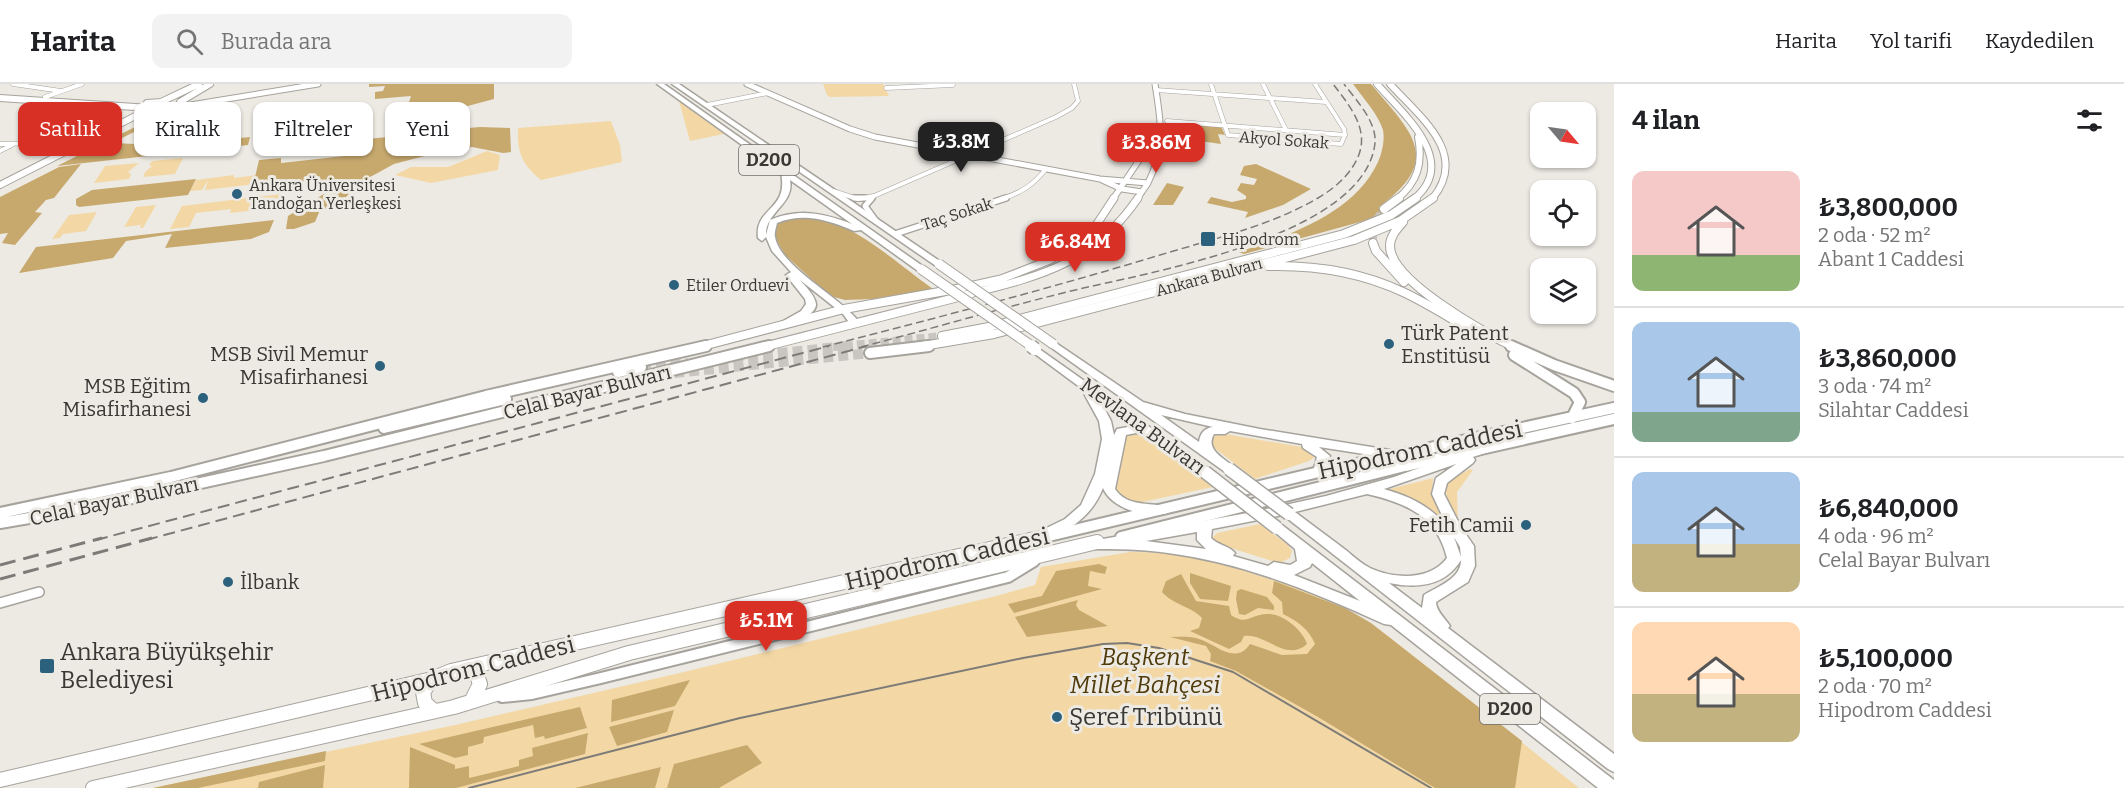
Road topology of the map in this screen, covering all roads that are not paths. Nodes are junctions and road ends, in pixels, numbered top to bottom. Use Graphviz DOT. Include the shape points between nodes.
graph roads {
  1 [pos="14,84"];
  2 [pos="82,84"];
  3 [pos="210,84"];
  4 [pos="303,84"];
  5 [pos="318,84"];
  6 [pos="660,84"];
  7 [pos="675,84"];
  8 [pos="747,84"];
  9 [pos="1074,84"];
  10 [pos="1211,84"];
  11 [pos="1263,84"];
  12 [pos="1315,84"];
  13 [pos="1377,84"];
  14 [pos="1390,84"];
  15 [pos="196,85"];
  16 [pos="953,85"];
  17 [pos="1155,87"];
  18 [pos="886,88"];
  19 [pos="61,91"];
  20 [pos="768,93"];
  21 [pos="1215,94"];
  22 [pos="0,96"];
  23 [pos="45,97"];
  24 [pos="1269,98"];
  25 [pos="161,102"];
  26 [pos="180,102"];
  27 [pos="207,102"];
  28 [pos="1326,102"];
  29 [pos="134,103"];
  30 [pos="707,105"];
  31 [pos="134,108"];
  32 [pos="1167,121"];
  33 [pos="134,124"];
  34 [pos="1225,125"];
  35 [pos="1162,126"];
  36 [pos="1286,130"];
  37 [pos="1417,131"];
  38 [pos="1345,135"];
  39 [pos="0,144"];
  40 [pos="14,144"];
  41 [pos="18,144"];
  42 [pos="943,149"];
  43 [pos="0,151"];
  44 [pos="972,153"];
  45 [pos="58,156"];
  46 [pos="953,160"];
  47 [pos="942,167"];
  48 [pos="1046,169"];
  49 [pos="784,171"];
  50 [pos="1100,179"];
  51 [pos="1127,180"];
  52 [pos="1148,183"];
  53 [pos="0,185"];
  54 [pos="1122,189"];
  55 [pos="0,191"];
  56 [pos="832,191"];
  57 [pos="1142,192"];
  58 [pos="874,196"];
  59 [pos="1384,209"];
  60 [pos="1408,217"];
  61 [pos="876,221"];
  62 [pos="895,234"];
  63 [pos="878,237"];
  64 [pos="1373,243"];
  65 [pos="1244,268"];
  66 [pos="966,291"];
  67 [pos="844,309"];
  68 [pos="855,323"];
  69 [pos="1014,325"];
  70 [pos="782,326"];
  71 [pos="942,336"];
  72 [pos="1484,337"];
  73 [pos="870,353"];
  74 [pos="663,354"];
  75 [pos="641,367"];
  76 [pos="670,371"];
  77 [pos="1078,378"];
  78 [pos="588,386"];
  79 [pos="1614,386"];
  80 [pos="1140,405"];
  81 [pos="1614,408"];
  82 [pos="1572,418"];
  83 [pos="1614,419"];
  84 [pos="1159,437"];
  85 [pos="1484,449"];
  86 [pos="1396,455"];
  87 [pos="255,457"];
  88 [pos="1212,457"];
  89 [pos="1318,472"];
  90 [pos="228,477"];
  91 [pos="1365,489"];
  92 [pos="1162,510"];
  93 [pos="0,513"];
  94 [pos="0,523"];
  95 [pos="1208,524"];
  96 [pos="1035,539"];
  97 [pos="1106,543"];
  98 [pos="1090,544"];
  99 [pos="1300,545"];
  100 [pos="1359,570"];
  101 [pos="39,592"];
  102 [pos="0,603"];
  103 [pos="1409,629"];
  104 [pos="1456,643"];
  105 [pos="474,667"];
  106 [pos="432,679"];
  107 [pos="472,700"];
  108 [pos="433,710"];
  109 [pos="1614,764"];
  110 [pos="0,780"];
  111 [pos="93,788"];
  112 [pos="1611,788"];
  1 -- 19 [label="street"];
  2 -- 19 [label="street"];
  3 -- 26 [label="main road"];
  4 -- 26 [label="main road"];
  5 -- 27 [label="main road"];
  6 -- 49 [label="highway, Mevlana Bulvarı / D200"];
  7 -- 30 [label="highway, Mevlana Bulvarı / D200"];
  8 -- 20 [label="main road"];
  9 -- 44 [label="street" via="1080,100 1072,110"];
  10 -- 21 [label="street"];
  11 -- 24 [label="street"];
  12 -- 28 [label="street"];
  13 -- 37 [label="main road, Ankara Bulvarı"];
  14 -- 60 [label="main road, Ankara Bulvarı" via="1430,130 1446,157 1446,174 1440,189"];
  15 -- 25 [label="main road"];
  16 -- 18 [label="street"];
  17 -- 21 [label="street"];
  17 -- 35 [label="main road, Celal Bayar Bulvarı"];
  19 -- 23 [label="street"];
  20 -- 30 [label="street"];
  20 -- 42 [label="main road" via="867,135"];
  21 -- 24 [label="street"];
  21 -- 34 [label="street"];
  22 -- 23 [label="main road"];
  22 -- 31 [label="main road"];
  23 -- 29 [label="main road"];
  24 -- 28 [label="street"];
  24 -- 36 [label="street"];
  28 -- 38 [label="street"];
  30 -- 56 [label="highway, Mevlana Bulvarı / D200"];
  32 -- 34 [label="street"];
  33 -- 55 [label="main road"];
  34 -- 36 [label="street"];
  34 -- 38 [label="street, Akyol Sokak" via="1231,136 1341,144"];
  35 -- 51 [label="main road, Celal Bayar Bulvarı"];
  35 -- 52 [label="main road, Celal Bayar Bulvarı" via="1161,152"];
  36 -- 38 [label="street"];
  37 -- 59 [label="main road" via="1422,152 1420,171 1405,194"];
  37 -- 69 [label="main road, Ankara Bulvarı" via="1429,149 1432,172 1423,190 1391,216 1344,234"];
  39 -- 40 [label="street"];
  40 -- 41 [label="street"];
  40 -- 43 [label="street"];
  42 -- 44 [label="main road"];
  42 -- 46 [label="street"];
  44 -- 46 [label="street"];
  44 -- 47 [label="street"];
  44 -- 48 [label="main road"];
  45 -- 53 [label="main road"];
  46 -- 47 [label="street"];
  47 -- 58 [label="street"];
  48 -- 50 [label="main road"];
  48 -- 62 [label="street, Taç Sokak" via="1035,183 1017,195"];
  49 -- 63 [label="highway, Mevlana Bulvarı / D200"];
  49 -- 70 [label="highway" via="786,194 764,220 760,232 766,249 811,298 812,304 801,316"];
  50 -- 51 [label="main road"];
  50 -- 54 [label="main road"];
  51 -- 52 [label="main road"];
  51 -- 54 [label="main road, Celal Bayar Bulvarı"];
  52 -- 57 [label="main road, Celal Bayar Bulvarı"];
  54 -- 57 [label="main road"];
  54 -- 66 [label="main road, Celal Bayar Bulvarı" via="1089,236 1070,250"];
  56 -- 58 [label="street" via="858,199"];
  56 -- 61 [label="highway, Mevlana Bulvarı / D200"];
  57 -- 66 [label="main road, Celal Bayar Bulvarı" via="1118,225 1083,254 1038,275"];
  58 -- 61 [label="street" via="865,206"];
  60 -- 65 [label="main road, Ankara Bulvarı" via="1354,240"];
  60 -- 79 [label="main road" via="1393,234 1390,245 1403,274 1517,350"];
  61 -- 62 [label="highway, Mevlana Bulvarı / D200"];
  62 -- 80 [label="highway, Mevlana Bulvarı / D200, bridge"];
  63 -- 67 [label="highway" via="810,214 780,218 768,231 774,249 789,266"];
  63 -- 77 [label="highway, Mevlana Bulvarı / D200, bridge"];
  64 -- 72 [label="main road" via="1376,251 1420,296"];
  65 -- 69 [label="main road, Ankara Bulvarı"];
  65 -- 72 [label="main road" via="1303,266 1365,278 1404,293"];
  66 -- 67 [label="main road, Celal Bayar Bulvarı"];
  66 -- 68 [label="main road, Celal Bayar Bulvarı"];
  67 -- 68 [label="highway"];
  67 -- 70 [label="main road, Celal Bayar Bulvarı"];
  68 -- 76 [label="main road, Celal Bayar Bulvarı"];
  69 -- 71 [label="main road"];
  69 -- 73 [label="main road" via="959,342"];
  70 -- 74 [label="main road, Celal Bayar Bulvarı"];
  72 -- 82 [label="main road" via="1574,393 1580,402"];
  74 -- 76 [label="main road" via="651,364 659,371"];
  74 -- 87 [label="main road, Celal Bayar Bulvarı" via="380,422"];
  75 -- 87 [label="main road"];
  76 -- 90 [label="main road, Celal Bayar Bulvarı" via="337,454"];
  77 -- 84 [label="highway, Mevlana Bulvarı / D200"];
  77 -- 96 [label="highway" via="1105,419 1110,435 1108,449 1086,508 1071,522"];
  78 -- 90 [label="main road"];
  80 -- 86 [label="highway" via="1203,422"];
  80 -- 88 [label="highway, Mevlana Bulvarı / D200"];
  81 -- 82 [label="main road, Hipodrom Caddesi"];
  82 -- 86 [label="main road, Hipodrom Caddesi"];
  83 -- 85 [label="main road, Hipodrom Caddesi"];
  84 -- 92 [label="highway" via="1136,429 1121,432 1109,489 1124,503"];
  84 -- 99 [label="highway, Mevlana Bulvarı / D200, bridge"];
  85 -- 91 [label="highway"];
  85 -- 98 [label="main road, Hipodrom Caddesi"];
  85 -- 104 [label="highway" via="1441,481 1438,494 1467,546 1468,566 1463,578 1428,603"];
  86 -- 89 [label="main road, Hipodrom Caddesi"];
  87 -- 93 [label="main road, Celal Bayar Bulvarı" via="101,495"];
  88 -- 89 [label="highway" via="1206,436 1221,429 1313,447 1324,456"];
  88 -- 100 [label="highway, Mevlana Bulvarı / D200, bridge"];
  89 -- 92 [label="main road, Hipodrom Caddesi"];
  90 -- 94 [label="main road, Celal Bayar Bulvarı" via="118,503"];
  91 -- 95 [label="highway"];
  91 -- 100 [label="highway" via="1395,496 1434,519 1446,532 1454,558 1444,573 1429,579 1388,579"];
  92 -- 96 [label="main road, Hipodrom Caddesi"];
  95 -- 97 [label="highway"];
  95 -- 99 [label="highway" via="1202,534 1207,544 1281,570 1292,570 1305,563"];
  96 -- 105 [label="main road, Hipodrom Caddesi"];
  97 -- 98 [label="highway"];
  97 -- 103 [label="highway" via="1184,549 1214,556 1301,582"];
  98 -- 107 [label="main road, Hipodrom Caddesi" via="629,652"];
  99 -- 103 [label="highway, Mevlana Bulvarı / D200"];
  100 -- 104 [label="highway, Mevlana Bulvarı / D200"];
  101 -- 102 [label="street"];
  103 -- 112 [label="highway, Mevlana Bulvarı / D200"];
  104 -- 109 [label="highway, Mevlana Bulvarı / D200"];
  105 -- 106 [label="main road, Hipodrom Caddesi"];
  105 -- 107 [label="main road" via="480,677 480,688"];
  106 -- 108 [label="main road" via="423,692 425,703"];
  106 -- 110 [label="main road, Hipodrom Caddesi"];
  107 -- 108 [label="main road, Hipodrom Caddesi"];
  108 -- 111 [label="main road, Hipodrom Caddesi"];
}
